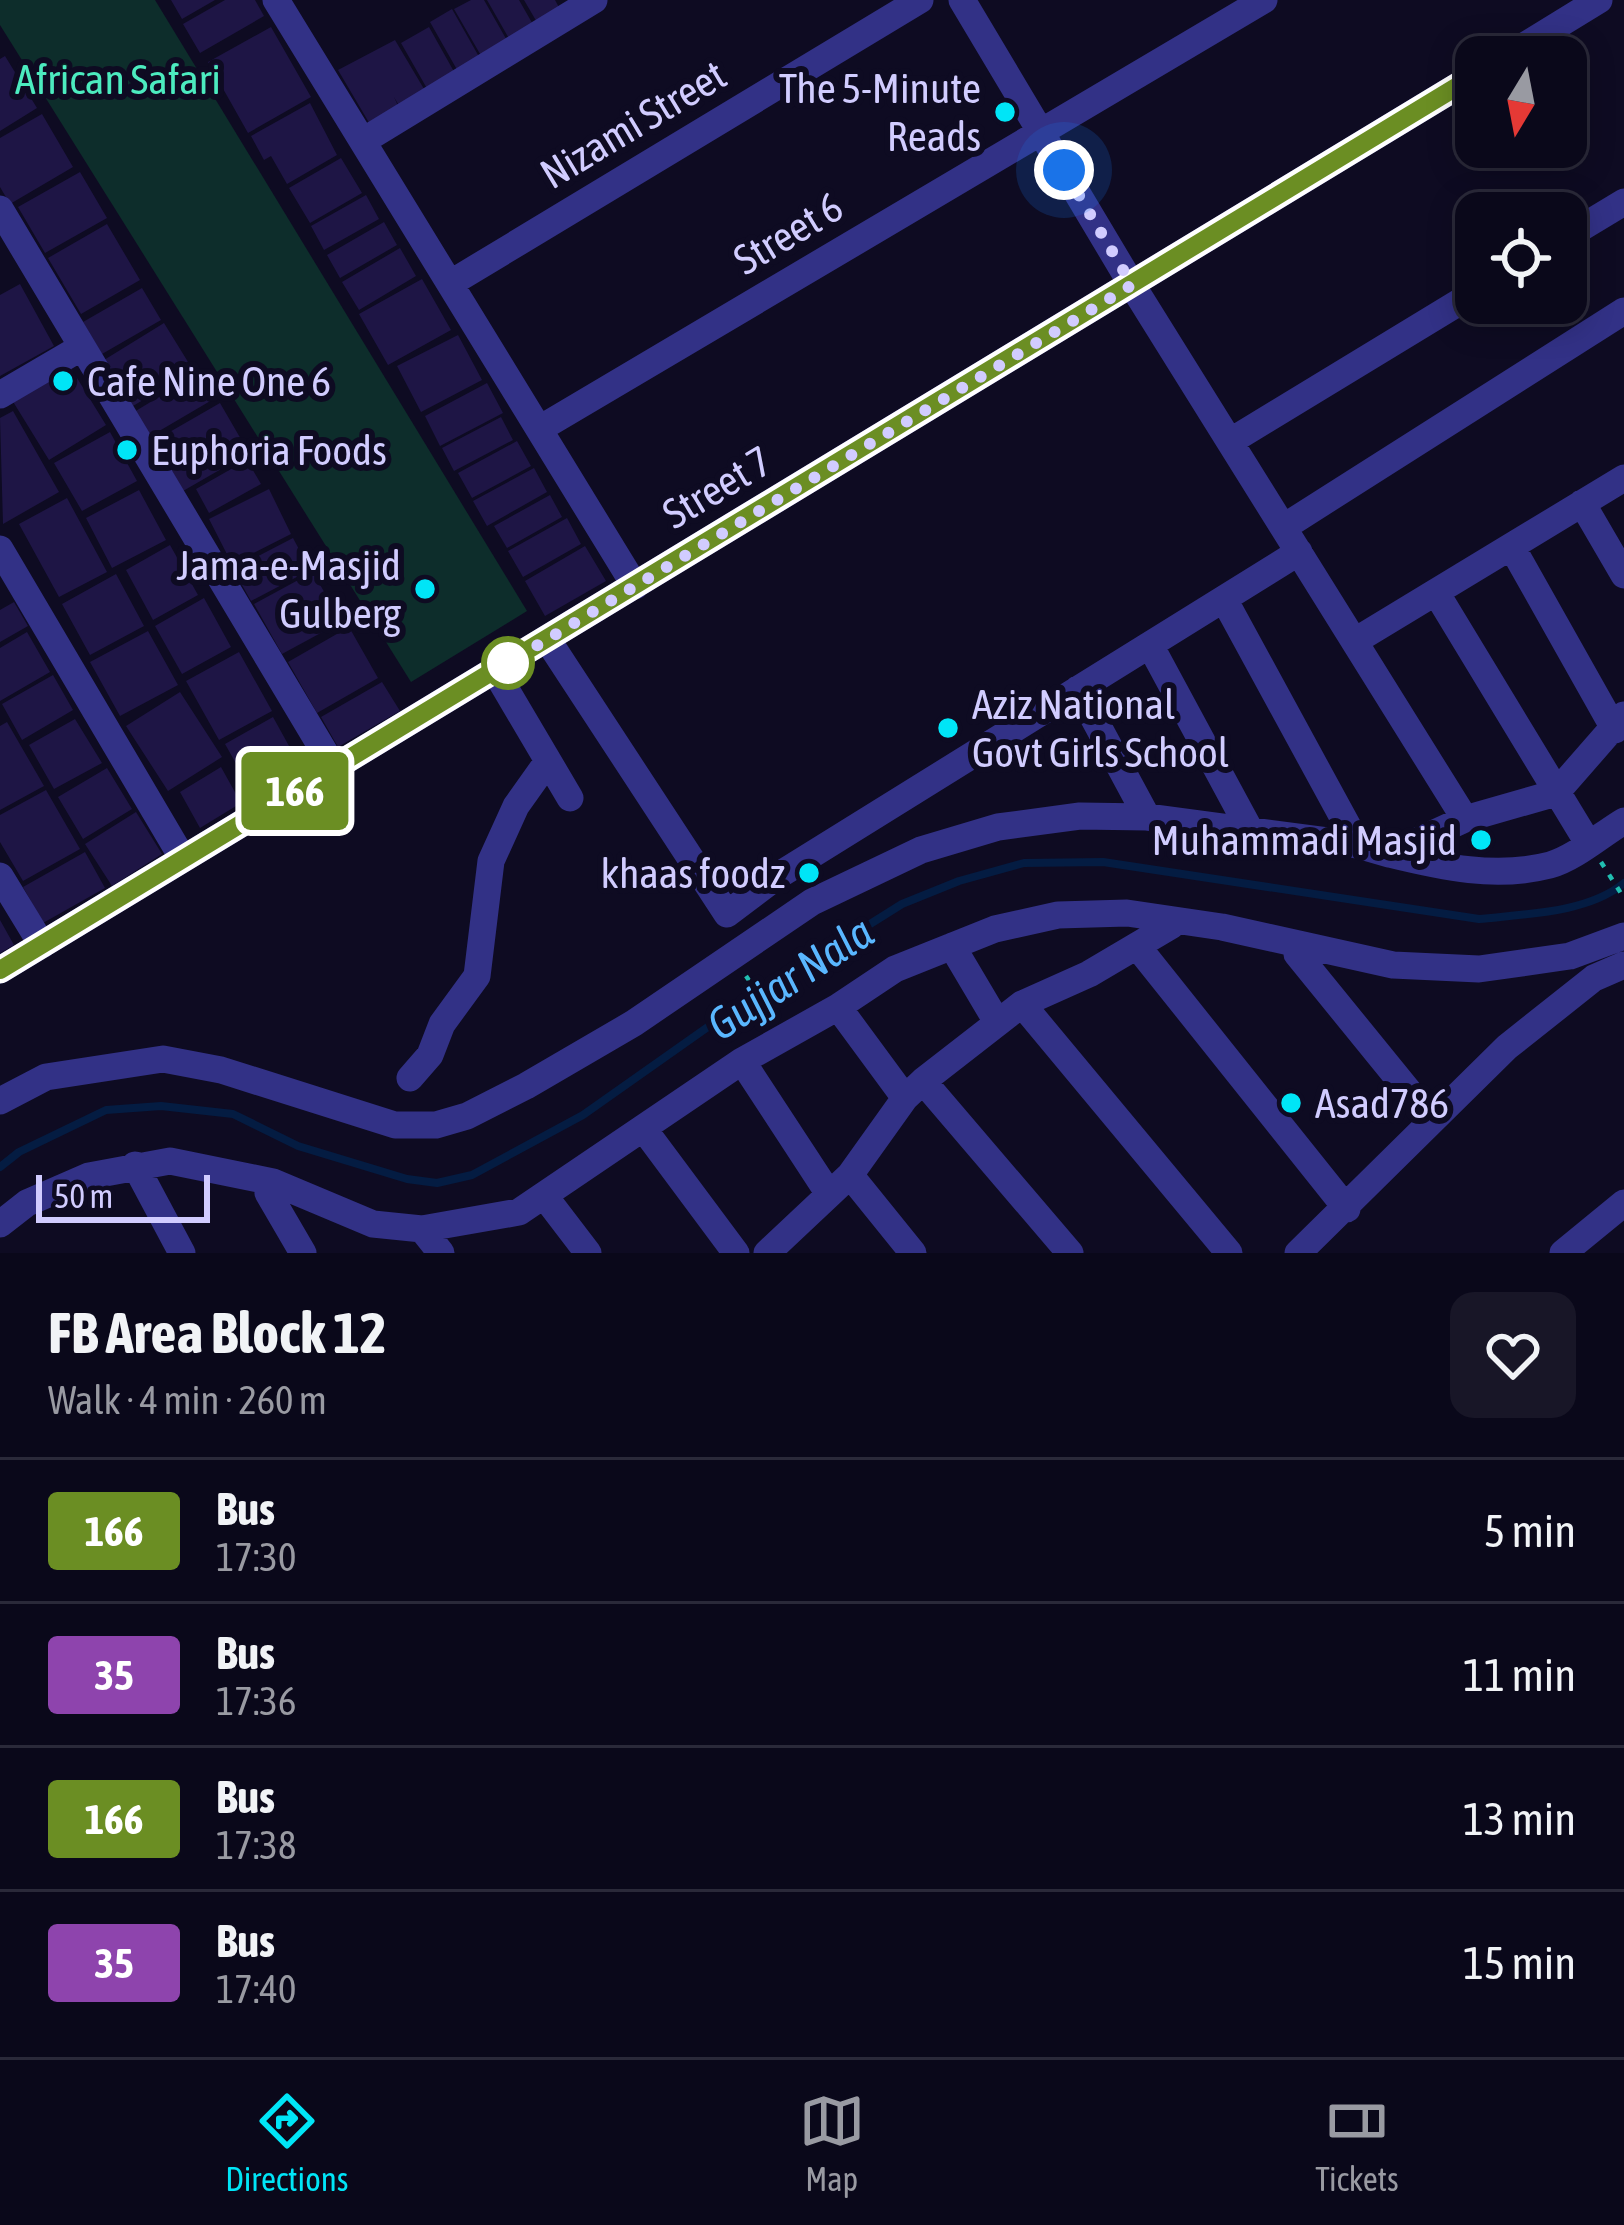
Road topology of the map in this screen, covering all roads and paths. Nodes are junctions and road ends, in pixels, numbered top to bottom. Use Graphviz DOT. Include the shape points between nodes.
graph roads {
  1 [pos="276,0"];
  2 [pos="594,0"];
  3 [pos="920,0"];
  4 [pos="962,0"];
  5 [pos="1264,0"];
  6 [pos="1599,0"];
  7 [pos="1540,36"];
  8 [pos="1455,88"];
  9 [pos="1042,132"];
  10 [pos="363,141"];
  11 [pos="1624,202"];
  12 [pos="0,209"];
  13 [pos="1587,224"];
  14 [pos="451,283"];
  15 [pos="1132,285"];
  16 [pos="1455,305"];
  17 [pos="1624,311"];
  18 [pos="82,346"];
  19 [pos="0,395"];
  20 [pos="542,428"];
  21 [pos="1231,441"];
  22 [pos="1624,478"];
  23 [pos="1582,503"];
  24 [pos="1284,527"];
  25 [pos="0,549"];
  26 [pos="1513,549"];
  27 [pos="1299,552"];
  28 [pos="1624,575"];
  29 [pos="635,586"];
  30 [pos="1436,594"];
  31 [pos="1225,601"];
  32 [pos="548,639"];
  33 [pos="1355,641"];
  34 [pos="1150,645"];
  35 [pos="495,671"];
  36 [pos="1078,689"];
  37 [pos="1619,722"];
  38 [pos="548,761"];
  39 [pos="334,768"];
  40 [pos="1556,793"];
  41 [pos="569,797"];
  42 [pos="1147,817"];
  43 [pos="1465,819"];
  44 [pos="1624,820"];
  45 [pos="1251,832"];
  46 [pos="1358,845"];
  47 [pos="1591,847"];
  48 [pos="1389,854"];
  49 [pos="183,859"];
  50 [pos="0,876"];
  51 [pos="1624,898"];
  52 [pos="1172,920"];
  53 [pos="1624,936"];
  54 [pos="42,945"];
  55 [pos="1300,945"];
  56 [pos="952,946"];
  57 [pos="1137,946"];
  58 [pos="737,964"];
  59 [pos="1624,965"];
  60 [pos="0,970"];
  61 [pos="1022,1004"];
  62 [pos="838,1007"];
  63 [pos="769,1010"];
  64 [pos="997,1022"];
  65 [pos="742,1061"];
  66 [pos="410,1078"];
  67 [pos="914,1089"];
  68 [pos="0,1101"];
  69 [pos="1432,1120"];
  70 [pos="643,1128"];
  71 [pos="135,1166"];
  72 [pos="850,1174"];
  73 [pos="273,1182"];
  74 [pos="829,1194"];
  75 [pos="546,1198"];
  76 [pos="1624,1203"];
  77 [pos="1347,1208"];
  78 [pos="0,1224"];
  79 [pos="422,1228"];
  80 [pos="182,1253"];
  81 [pos="303,1253"];
  82 [pos="441,1253"];
  83 [pos="588,1253"];
  84 [pos="736,1253"];
  85 [pos="767,1253"];
  86 [pos="913,1253"];
  87 [pos="1070,1253"];
  88 [pos="1229,1253"];
  89 [pos="1298,1253"];
  90 [pos="1562,1253"];
  1 -- 10 [label="street"];
  2 -- 10 [label="street"];
  3 -- 14 [label="street, Nizami Street"];
  4 -- 9 [label="street"];
  5 -- 9 [label="street, Street 6"];
  6 -- 7 [label="street"];
  8 -- 15 [label="street, Street 7"];
  9 -- 15 [label="street"];
  9 -- 20 [label="street, Street 6"];
  10 -- 14 [label="street"];
  11 -- 13 [label="street"];
  12 -- 18 [label="street"];
  14 -- 20 [label="street"];
  15 -- 21 [label="street"];
  15 -- 29 [label="street, Street 7"];
  16 -- 21 [label="street"];
  17 -- 24 [label="street"];
  18 -- 19 [label="street"];
  18 -- 39 [label="street"];
  20 -- 29 [label="street"];
  21 -- 24 [label="street"];
  22 -- 23 [label="street"];
  23 -- 26 [label="street"];
  23 -- 28 [label="street"];
  24 -- 27 [label="street"];
  25 -- 49 [label="street"];
  26 -- 30 [label="street"];
  26 -- 37 [label="street"];
  27 -- 31 [label="street"];
  27 -- 33 [label="street"];
  29 -- 32 [label="street, Street 7"];
  30 -- 33 [label="street"];
  30 -- 40 [label="street"];
  31 -- 34 [label="street"];
  31 -- 46 [label="street"];
  32 -- 35 [label="street, Street 7"];
  32 -- 36 [label="street" via="728,914"];
  33 -- 43 [label="street"];
  34 -- 36 [label="street"];
  34 -- 45 [label="street"];
  35 -- 38 [label="street"];
  35 -- 39 [label="street, Street 7"];
  36 -- 42 [label="street"];
  37 -- 40 [label="street"];
  38 -- 41 [label="street"];
  38 -- 66 [label="street" via="491,861 477,976"];
  39 -- 49 [label="street, Street 7"];
  40 -- 43 [label="street"];
  40 -- 47 [label="street"];
  42 -- 45 [label="street"];
  42 -- 68 [label="street" via="998,827 920,850 812,902 526,1087 436,1125 395,1125 163,1059 46,1077"];
  43 -- 48 [label="street"];
  44 -- 47 [label="street"];
  45 -- 46 [label="street"];
  46 -- 48 [label="street"];
  47 -- 48 [label="street" via="1554,864 1496,873"];
  47 -- 51 [label="path"];
  49 -- 54 [label="street, Street 7"];
  50 -- 54 [label="street"];
  52 -- 55 [label="street"];
  52 -- 56 [label="street" via="1058,915"];
  52 -- 57 [label="street"];
  53 -- 55 [label="street" via="1570,956 1479,969 1393,965"];
  54 -- 60 [label="street, Street 7"];
  55 -- 69 [label="street" via="1297,954"];
  56 -- 62 [label="street" via="895,969"];
  56 -- 64 [label="street"];
  57 -- 61 [label="street"];
  57 -- 77 [label="street"];
  58 -- 63 [label="path"];
  59 -- 69 [label="street" via="1594,978 1507,1047"];
  61 -- 64 [label="street"];
  61 -- 88 [label="street"];
  62 -- 65 [label="street"];
  62 -- 67 [label="street"];
  64 -- 67 [label="street"];
  65 -- 70 [label="street"];
  65 -- 74 [label="street"];
  67 -- 72 [label="street"];
  67 -- 87 [label="street"];
  69 -- 77 [label="street"];
  70 -- 75 [label="street"];
  70 -- 84 [label="street"];
  71 -- 73 [label="street" via="170,1161"];
  71 -- 78 [label="street" via="68,1185"];
  71 -- 80 [label="street"];
  72 -- 74 [label="street"];
  72 -- 86 [label="street"];
  73 -- 79 [label="street" via="373,1224"];
  73 -- 81 [label="street" via="268,1193"];
  74 -- 85 [label="street"];
  75 -- 79 [label="street" via="519,1212"];
  75 -- 83 [label="street"];
  76 -- 90 [label="street"];
  77 -- 89 [label="street"];
  79 -- 82 [label="street"];
}
